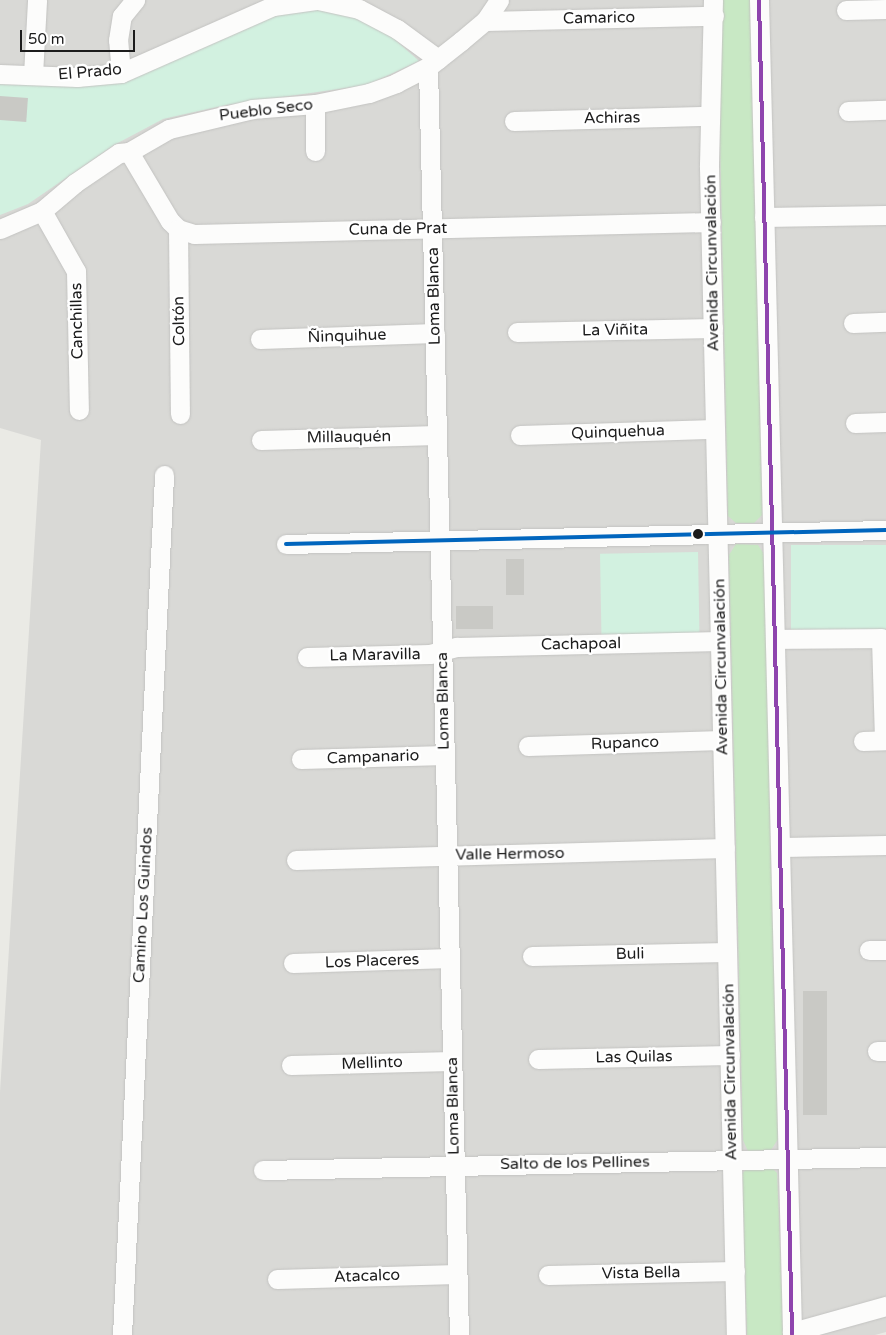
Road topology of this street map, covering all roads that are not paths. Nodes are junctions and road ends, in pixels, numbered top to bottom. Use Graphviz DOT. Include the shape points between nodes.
graph roads {
  1 [pos="37,0"];
  2 [pos="135,0"];
  3 [pos="317,0"];
  4 [pos="499,0"];
  5 [pos="759,0"];
  6 [pos="713,8"];
  7 [pos="886,9"];
  8 [pos="846,10"];
  9 [pos="485,21"];
  10 [pos="433,63"];
  11 [pos="121,73"];
  12 [pos="0,74"];
  13 [pos="33,75"];
  14 [pos="315,104"];
  15 [pos="886,110"];
  16 [pos="848,111"];
  17 [pos="710,116"];
  18 [pos="514,121"];
  19 [pos="315,151"];
  20 [pos="128,152"];
  21 [pos="42,211"];
  22 [pos="886,215"];
  23 [pos="764,217"];
  24 [pos="710,222"];
  25 [pos="432,228"];
  26 [pos="0,229"];
  27 [pos="178,229"];
  28 [pos="886,322"];
  29 [pos="853,323"];
  30 [pos="713,328"];
  31 [pos="517,332"];
  32 [pos="434,334"];
  33 [pos="260,339"];
  34 [pos="79,410"];
  35 [pos="180,414"];
  36 [pos="886,422"];
  37 [pos="855,423"];
  38 [pos="715,429"];
  39 [pos="520,434"];
  40 [pos="437,435"];
  41 [pos="261,440"];
  42 [pos="164,475"];
  43 [pos="886,530"];
  44 [pos="772,533"];
  45 [pos="718,534"];
  46 [pos="440,541"];
  47 [pos="286,544"];
  48 [pos="775,639"];
  49 [pos="720,641"];
  50 [pos="442,651"];
  51 [pos="307,657"];
  52 [pos="722,740"];
  53 [pos="885,740"];
  54 [pos="864,741"];
  55 [pos="528,746"];
  56 [pos="445,754"];
  57 [pos="301,759"];
  58 [pos="886,845"];
  59 [pos="780,847"];
  60 [pos="725,848"];
  61 [pos="447,855"];
  62 [pos="296,860"];
  63 [pos="727,952"];
  64 [pos="532,956"];
  65 [pos="450,958"];
  66 [pos="294,963"];
  67 [pos="730,1055"];
  68 [pos="538,1059"];
  69 [pos="452,1061"];
  70 [pos="291,1065"];
  71 [pos="886,1157"];
  72 [pos="788,1159"];
  73 [pos="732,1160"];
  74 [pos="455,1166"];
  75 [pos="263,1170"];
  76 [pos="734,1271"];
  77 [pos="457,1274"];
  78 [pos="548,1275"];
  79 [pos="277,1279"];
  80 [pos="886,1306"];
  81 [pos="792,1334"];
  82 [pos="122,1335"];
  83 [pos="459,1335"];
  84 [pos="736,1335"];
  1 -- 13 [label="street"];
  2 -- 11 [label="street" via="122,16 118,40"];
  3 -- 10 [label="street, El Prado" via="359,9 398,29"];
  3 -- 11 [label="street, El Prado" via="273,6"];
  4 -- 9 [label="street, Pueblo Seco"];
  5 -- 23 [label="street"];
  6 -- 9 [label="street, Camarico"];
  6 -- 17 [label="street, Avenida Circunvalación"];
  7 -- 8 [label="street"];
  9 -- 10 [label="street, Pueblo Seco"];
  10 -- 14 [label="street, Pueblo Seco" via="369,93"];
  10 -- 25 [label="street, Loma Blanca"];
  11 -- 13 [label="street, El Prado" via="77,77"];
  12 -- 13 [label="street, El Prado"];
  14 -- 19 [label="street"];
  14 -- 20 [label="street, Pueblo Seco" via="213,116 170,129"];
  15 -- 16 [label="street"];
  17 -- 18 [label="street, Achiras"];
  17 -- 24 [label="street, Avenida Circunvalación"];
  20 -- 21 [label="street, Pueblo Seco" via="119,153 75,182"];
  20 -- 27 [label="street"];
  21 -- 26 [label="street, Pueblo Seco"];
  21 -- 34 [label="street, Canchillas" via="76,271"];
  22 -- 23 [label="street"];
  23 -- 44 [label="street"];
  24 -- 25 [label="street, Cuna de Prat"];
  24 -- 30 [label="street, Avenida Circunvalación"];
  25 -- 27 [label="street, Cuna de Prat" via="194,234"];
  25 -- 32 [label="street, Loma Blanca"];
  27 -- 35 [label="street, Coltón"];
  28 -- 29 [label="street"];
  30 -- 31 [label="street, La Viñita"];
  30 -- 38 [label="street, Avenida Circunvalación"];
  32 -- 33 [label="street, Ñinquihue"];
  32 -- 40 [label="street, Loma Blanca"];
  36 -- 37 [label="street"];
  38 -- 39 [label="street, Quinquehua"];
  38 -- 45 [label="street, Avenida Circunvalación"];
  40 -- 41 [label="street, Millauquén"];
  40 -- 46 [label="street, Loma Blanca"];
  42 -- 82 [label="street, Camino Los Guindos"];
  43 -- 44 [label="street"];
  44 -- 45 [label="street"];
  44 -- 48 [label="street"];
  45 -- 46 [label="street"];
  45 -- 49 [label="street, Avenida Circunvalación"];
  46 -- 47 [label="street"];
  46 -- 50 [label="street, Loma Blanca"];
  48 -- 53 [label="street" via="881,638"];
  48 -- 59 [label="street"];
  49 -- 50 [label="street, Cachapoal" via="457,646"];
  49 -- 52 [label="street, Avenida Circunvalación"];
  50 -- 51 [label="street, La Maravilla"];
  50 -- 56 [label="street, Loma Blanca"];
  52 -- 55 [label="street, Rupanco"];
  52 -- 60 [label="street, Avenida Circunvalación"];
  53 -- 54 [label="street"];
  56 -- 57 [label="street, Campanario"];
  56 -- 61 [label="street, Loma Blanca"];
  58 -- 59 [label="street"];
  59 -- 72 [label="street"];
  60 -- 61 [label="street, Valle Hermoso"];
  60 -- 63 [label="street, Avenida Circunvalación"];
  61 -- 62 [label="street, Valle Hermoso"];
  61 -- 65 [label="street, Loma Blanca"];
  63 -- 64 [label="street, Buli"];
  63 -- 67 [label="street, Avenida Circunvalación"];
  65 -- 66 [label="street, Los Placeres"];
  65 -- 69 [label="street, Loma Blanca"];
  67 -- 68 [label="street, Las Quilas"];
  67 -- 73 [label="street, Avenida Circunvalación"];
  69 -- 70 [label="street, Mellinto"];
  69 -- 74 [label="street, Loma Blanca"];
  71 -- 72 [label="street, Salto de los Pellines"];
  72 -- 73 [label="street, Salto de los Pellines"];
  72 -- 81 [label="street"];
  73 -- 74 [label="street, Salto de los Pellines"];
  73 -- 76 [label="street, Avenida Circunvalación"];
  74 -- 75 [label="street, Salto de los Pellines"];
  74 -- 77 [label="street, Loma Blanca"];
  76 -- 78 [label="street, Vista Bella"];
  76 -- 84 [label="street, Avenida Circunvalación"];
  77 -- 79 [label="street, Atacalco"];
  77 -- 83 [label="street, Loma Blanca"];
  80 -- 81 [label="street"];
}
